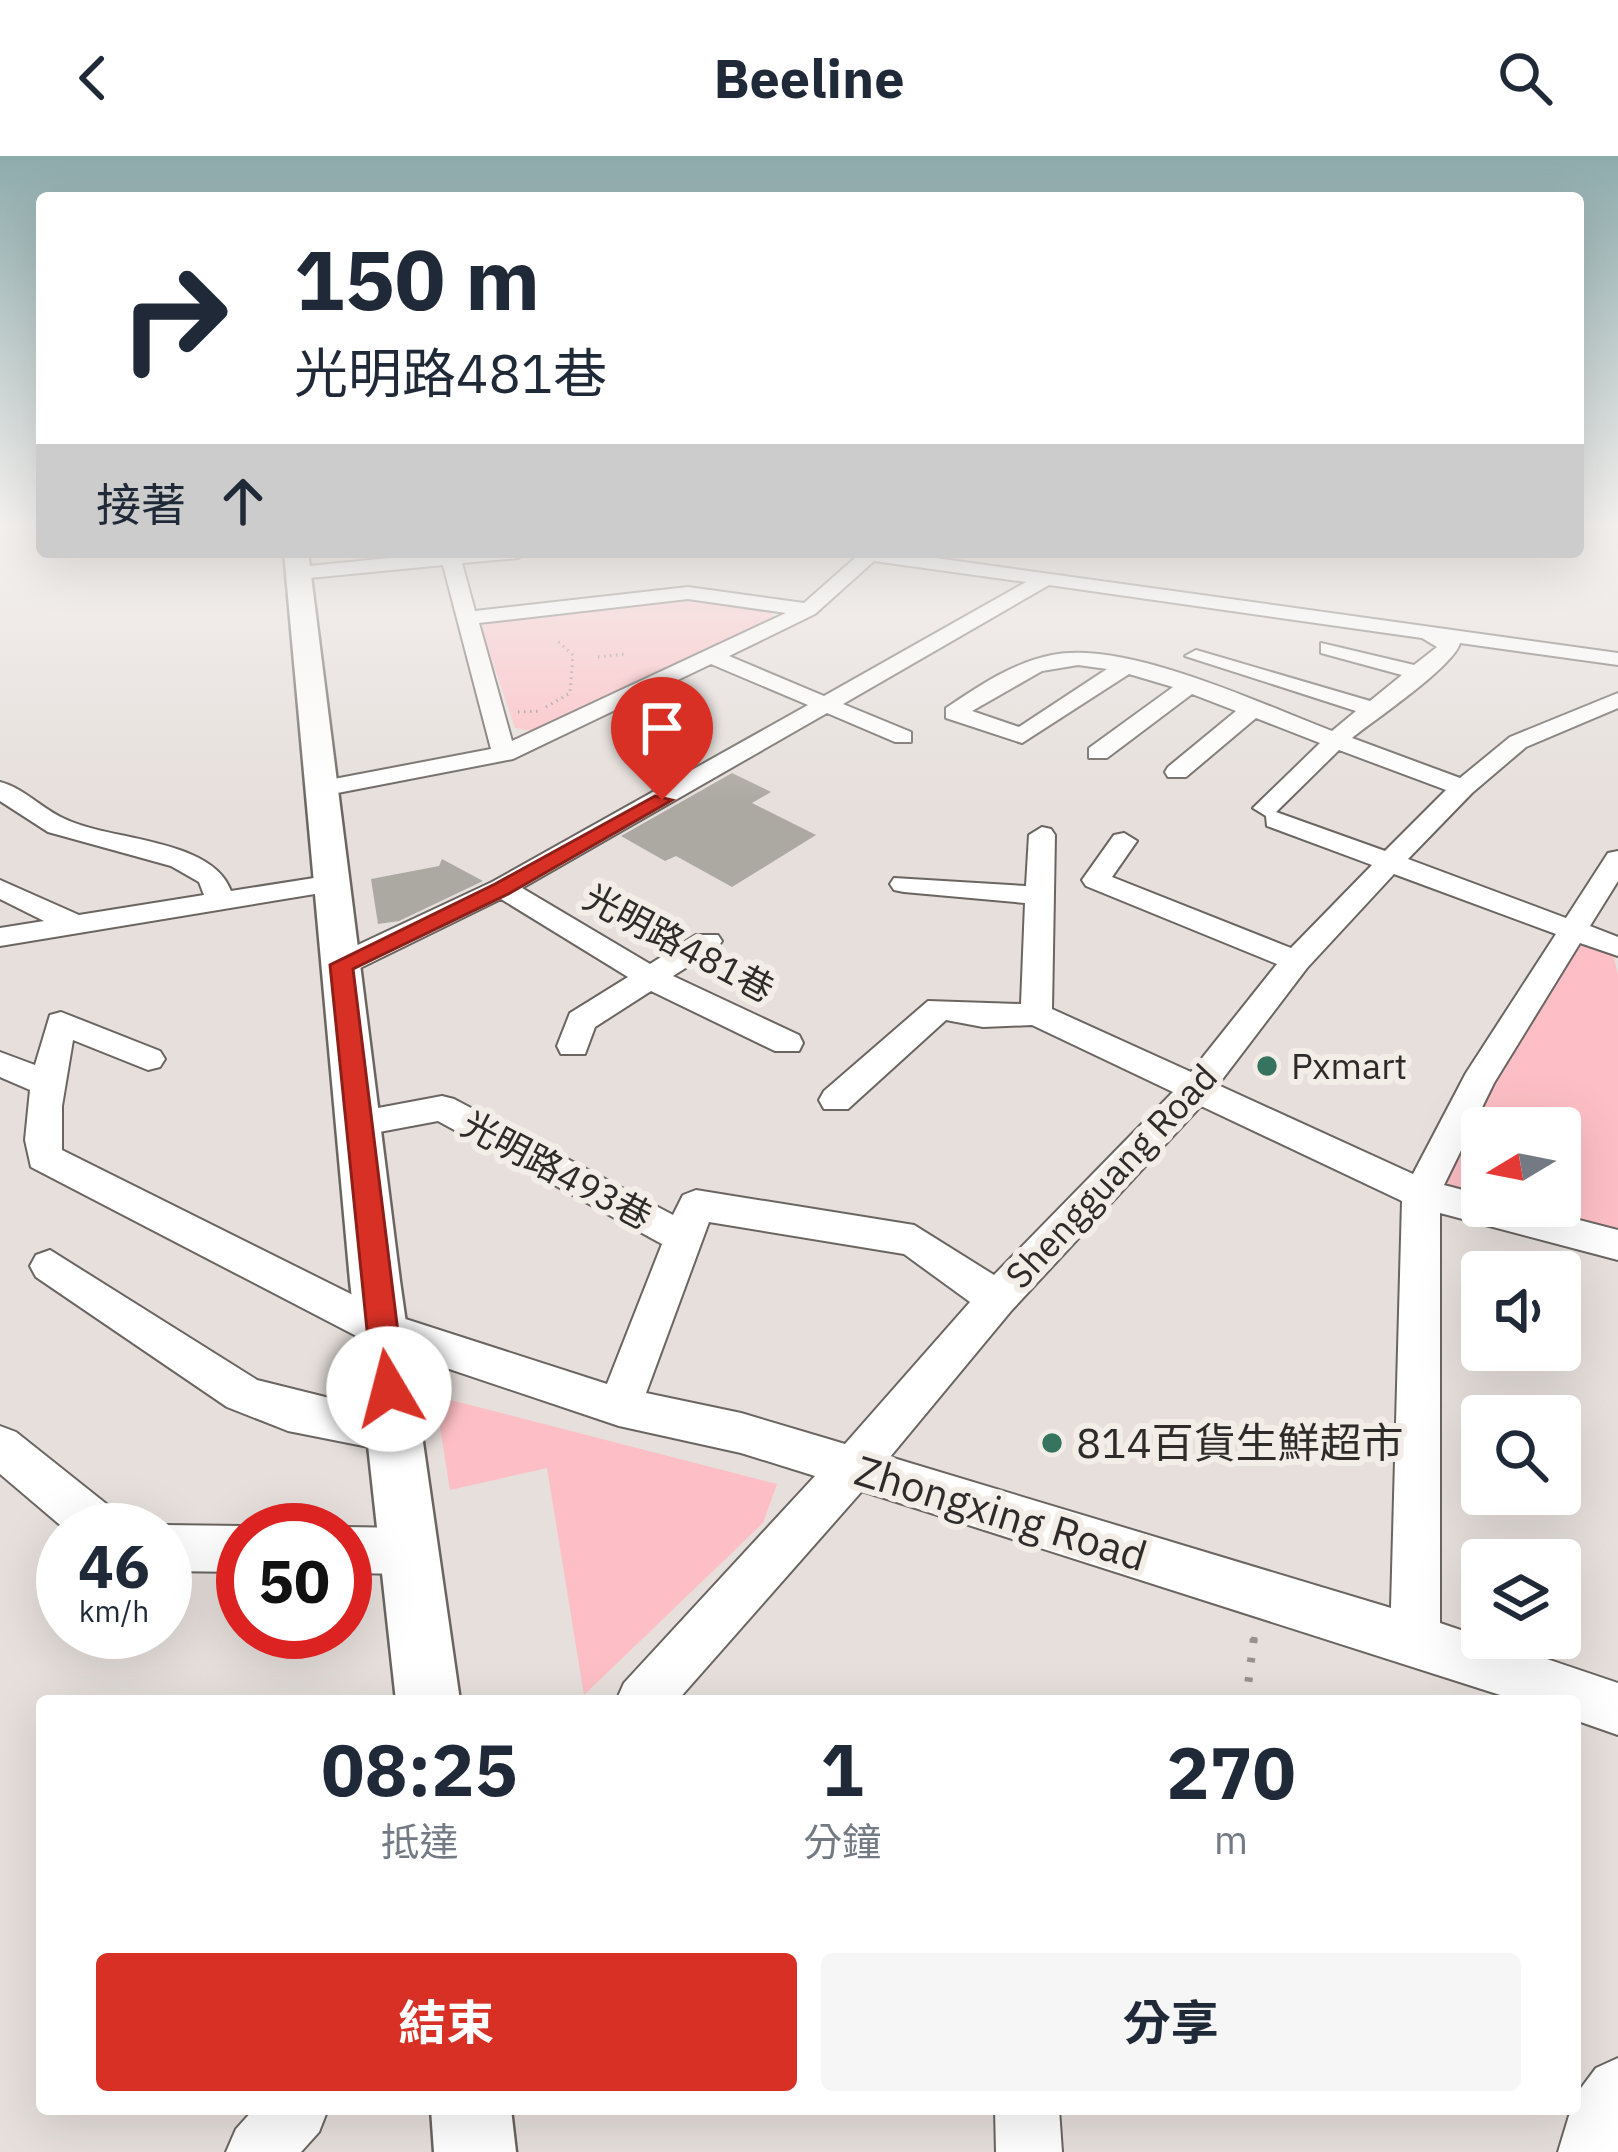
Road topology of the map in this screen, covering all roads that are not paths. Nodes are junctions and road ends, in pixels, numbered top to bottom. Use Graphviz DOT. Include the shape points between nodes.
graph roads {
  1 [pos="304,616"];
  2 [pos="483,616"];
  3 [pos="795,616"];
  4 [pos="972,616"];
  5 [pos="1194,616"];
  6 [pos="467,618"];
  7 [pos="1223,623"];
  8 [pos="1429,632"];
  9 [pos="711,656"];
  10 [pos="1196,656"];
  11 [pos="1618,659"];
  12 [pos="1305,664"];
  13 [pos="1126,666"];
  14 [pos="1422,674"];
  15 [pos="1180,682"];
  16 [pos="828,705"];
  17 [pos="1255,708"];
  18 [pos="1373,710"];
  19 [pos="1609,712"];
  20 [pos="903,737"];
  21 [pos="1338,738"];
  22 [pos="1098,753"];
  23 [pos="505,754"];
  24 [pos="1177,772"];
  25 [pos="322,788"];
  26 [pos="1462,788"];
  27 [pos="0,790"];
  28 [pos="1042,836"];
  29 [pos="1124,841"];
  30 [pos="1618,859"];
  31 [pos="1388,864"];
  32 [pos="333,883"];
  33 [pos="904,884"];
  34 [pos="0,888"];
  35 [pos="502,889"];
  36 [pos="1036,896"];
  37 [pos="220,901"];
  38 [pos="74,924"];
  39 [pos="1571,933"];
  40 [pos="0,937"];
  41 [pos="707,941"];
  42 [pos="1618,947"];
  43 [pos="1296,961"];
  44 [pos="341,965"];
  45 [pos="648,978"];
  46 [pos="1036,1014"];
  47 [pos="788,1043"];
  48 [pos="573,1046"];
  49 [pos="148,1059"];
  50 [pos="0,1063"];
  51 [pos="46,1084"];
  52 [pos="1195,1091"];
  53 [pos="836,1100"];
  54 [pos="358,1123"];
  55 [pos="1421,1194"];
  56 [pos="684,1238"];
  57 [pos="1618,1245"];
  58 [pos="50,1266"];
  59 [pos="997,1299"];
  60 [pos="381,1330"];
  61 [pos="619,1407"];
  62 [pos="394,1432"];
  63 [pos="0,1446"];
  64 [pos="854,1468"];
  65 [pos="69,1503"];
  66 [pos="372,1550"];
  67 [pos="410,1551"];
  68 [pos="1415,1640"];
  69 [pos="427,1695"];
  70 [pos="647,1695"];
  71 [pos="1577,1695"];
  72 [pos="1581,1696"];
  73 [pos="1618,1709"];
  74 [pos="1618,2090"];
  75 [pos="291,2115"];
  76 [pos="472,2115"];
  77 [pos="1027,2115"];
  78 [pos="259,2152"];
  79 [pos="476,2152"];
  80 [pos="1028,2152"];
  81 [pos="1591,2152"];
  1 -- 25 [label="main road"];
  2 -- 6 [label="street"];
  3 -- 9 [label="street"];
  4 -- 16 [label="street"];
  5 -- 7 [label="street"];
  6 -- 23 [label="street"];
  7 -- 8 [label="street"];
  7 -- 10 [label="street"];
  8 -- 11 [label="street"];
  8 -- 14 [label="street" via="1451,646"];
  9 -- 16 [label="street"];
  9 -- 23 [label="street"];
  10 -- 15 [label="street"];
  10 -- 18 [label="street"];
  12 -- 14 [label="street" via="1337,642"];
  13 -- 13 [label="street" via="1046,658 954,713 1022,736"];
  13 -- 15 [label="street"];
  14 -- 18 [label="street"];
  15 -- 17 [label="street"];
  15 -- 22 [label="street"];
  16 -- 20 [label="street"];
  16 -- 35 [label="street"];
  17 -- 21 [label="street"];
  17 -- 24 [label="street"];
  18 -- 21 [label="street"];
  19 -- 26 [label="street, Shengguang Road" via="1518,742"];
  21 -- 26 [label="street"];
  21 -- 31 [label="street" via="1271,814"];
  23 -- 25 [label="street"];
  25 -- 32 [label="main road"];
  26 -- 31 [label="street, Shengguang Road"];
  27 -- 37 [label="street" via="57,826 181,860 212,878"];
  28 -- 36 [label="street"];
  29 -- 43 [label="street" via="1096,880"];
  30 -- 39 [label="street"];
  31 -- 39 [label="street"];
  31 -- 43 [label="street, Shengguang Road"];
  32 -- 37 [label="street"];
  32 -- 44 [label="main road"];
  33 -- 36 [label="street"];
  34 -- 38 [label="street"];
  35 -- 44 [label="street"];
  35 -- 45 [label="street, 光明路481巷"];
  36 -- 46 [label="street"];
  37 -- 38 [label="street"];
  38 -- 40 [label="street"];
  39 -- 42 [label="street"];
  39 -- 55 [label="street" via="1478,1081"];
  41 -- 45 [label="street"];
  43 -- 52 [label="street, Shengguang Road"];
  44 -- 54 [label="main road"];
  45 -- 47 [label="street, 光明路481巷"];
  45 -- 48 [label="street" via="581,1021"];
  46 -- 52 [label="street"];
  46 -- 53 [label="street" via="939,1009"];
  49 -- 51 [label="street" via="62,1023"];
  50 -- 51 [label="street"];
  51 -- 60 [label="street, Zhongxing Road" via="44,1157"];
  52 -- 55 [label="street"];
  52 -- 59 [label="street, Shengguang Road"];
  54 -- 56 [label="street, 光明路493巷" via="442,1108"];
  54 -- 60 [label="main road"];
  55 -- 57 [label="street"];
  55 -- 68 [label="street"];
  56 -- 59 [label="street" via="696,1204 914,1240"];
  56 -- 61 [label="street"];
  58 -- 62 [label="street" via="242,1394"];
  59 -- 64 [label="street, Shengguang Road"];
  60 -- 61 [label="street, Zhongxing Road"];
  60 -- 62 [label="main road"];
  61 -- 64 [label="street, Zhongxing Road"];
  62 -- 67 [label="main road"];
  63 -- 65 [label="street"];
  64 -- 68 [label="street, Zhongxing Road"];
  64 -- 70 [label="street, Shengguang Road"];
  66 -- 67 [label="street"];
  67 -- 69 [label="main road"];
  68 -- 71 [label="street, Zhongxing Road"];
  72 -- 73 [label="street, Zhongxing Road"];
  74 -- 81 [label="street" via="1597,2120"];
  75 -- 78 [label="street"];
  76 -- 79 [label="main road"];
  77 -- 80 [label="street"];
}
